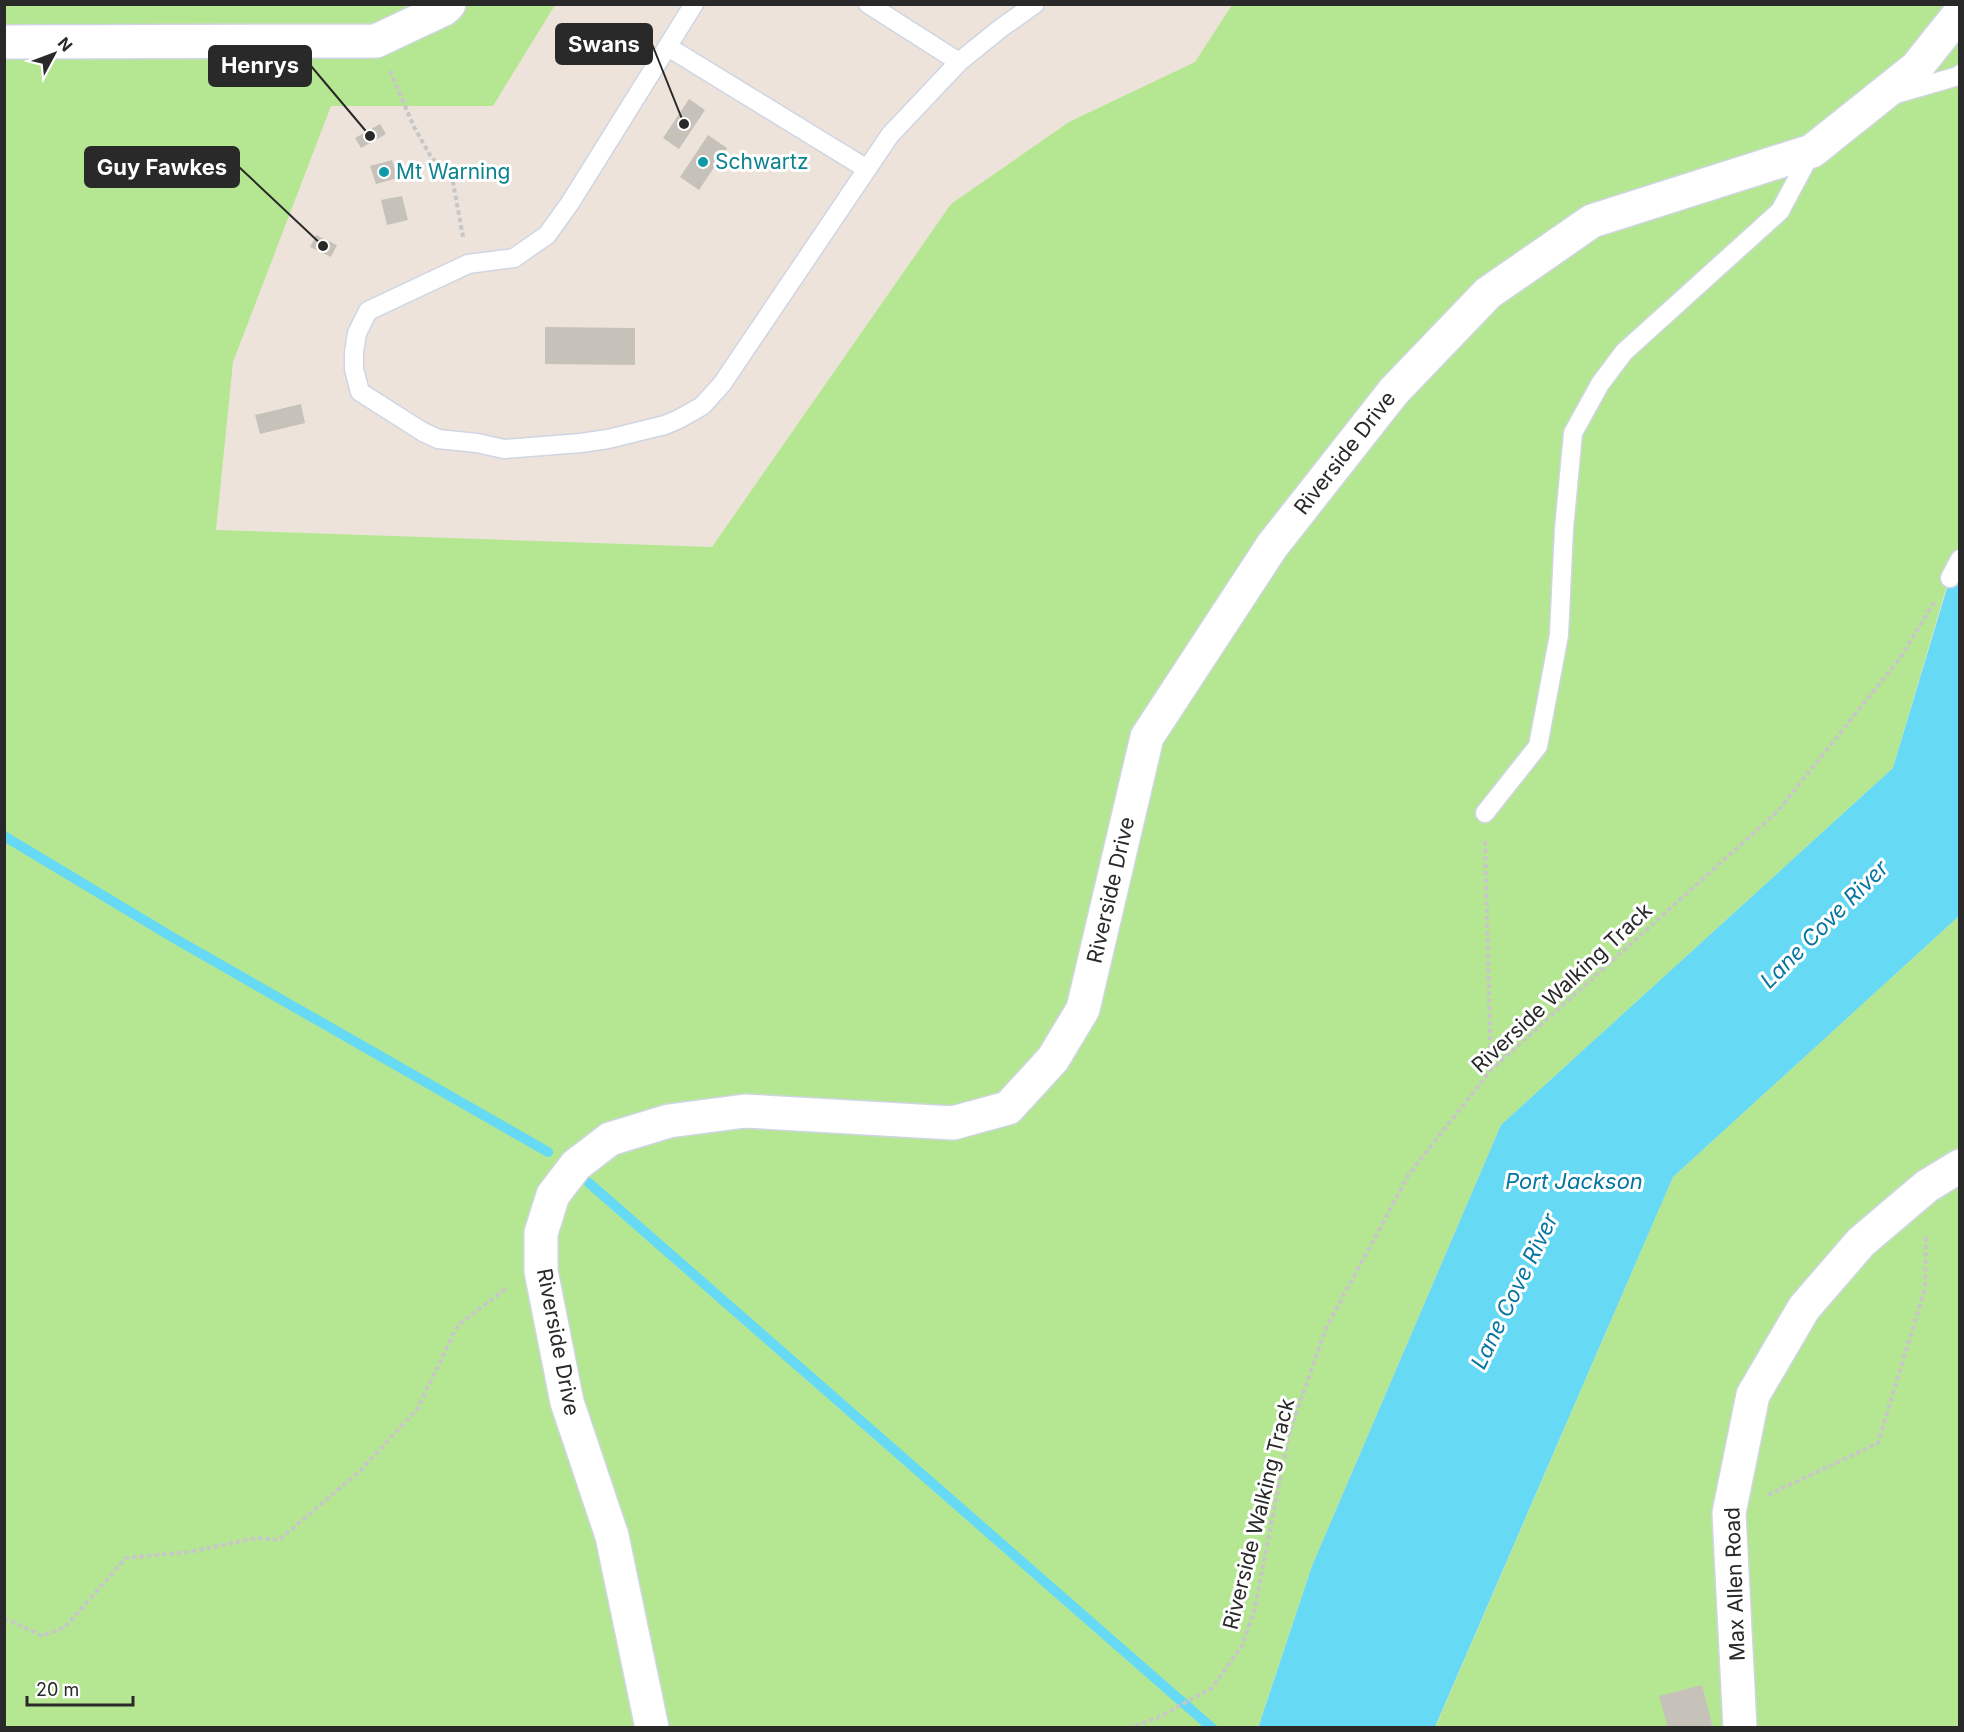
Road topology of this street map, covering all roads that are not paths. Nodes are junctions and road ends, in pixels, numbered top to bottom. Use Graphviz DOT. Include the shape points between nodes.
graph roads {
  1 [pos="449,4"];
  2 [pos="694,4"];
  3 [pos="868,4"];
  4 [pos="1035,4"];
  5 [pos="1959,13"];
  6 [pos="4,42"];
  7 [pos="668,47"];
  8 [pos="959,62"];
  9 [pos="1959,74"];
  10 [pos="1877,100"];
  11 [pos="1812,151"];
  12 [pos="867,169"];
  13 [pos="1959,559"];
  14 [pos="1950,578"];
  15 [pos="1485,813"];
  16 [pos="1959,1166"];
  17 [pos="652,1728"];
  18 [pos="1740,1728"];
  1 -- 6 [label="street" via="376,41"];
  2 -- 7 [label="lane"];
  3 -- 8 [label="lane"];
  4 -- 8 [label="lane"];
  5 -- 10 [label="street, Riverside Drive" via="1916,68"];
  7 -- 12 [label="lane"];
  7 -- 12 [label="lane" via="547,235 514,258 468,264 368,311 357,333 354,352 360,392 438,439 504,449 608,439 679,419 702,406 722,384"];
  8 -- 12 [label="lane" via="890,135"];
  9 -- 10 [label="lane"];
  10 -- 11 [label="street, Riverside Drive"];
  11 -- 15 [label="lane" via="1780,211 1624,352 1600,384 1573,434 1559,635 1538,746"];
  11 -- 17 [label="street, Riverside Drive" via="1592,221 1488,293 1394,391 1272,546 1148,737 1083,1009 1053,1059 1008,1108 953,1123 745,1111 669,1121 610,1139 576,1165 553,1195 541,1233 541,1271 567,1402 612,1536"];
  13 -- 14 [label="lane"];
  16 -- 18 [label="street, Max Allen Road" via="1928,1186 1861,1242 1804,1308 1753,1395 1730,1513"];
}
